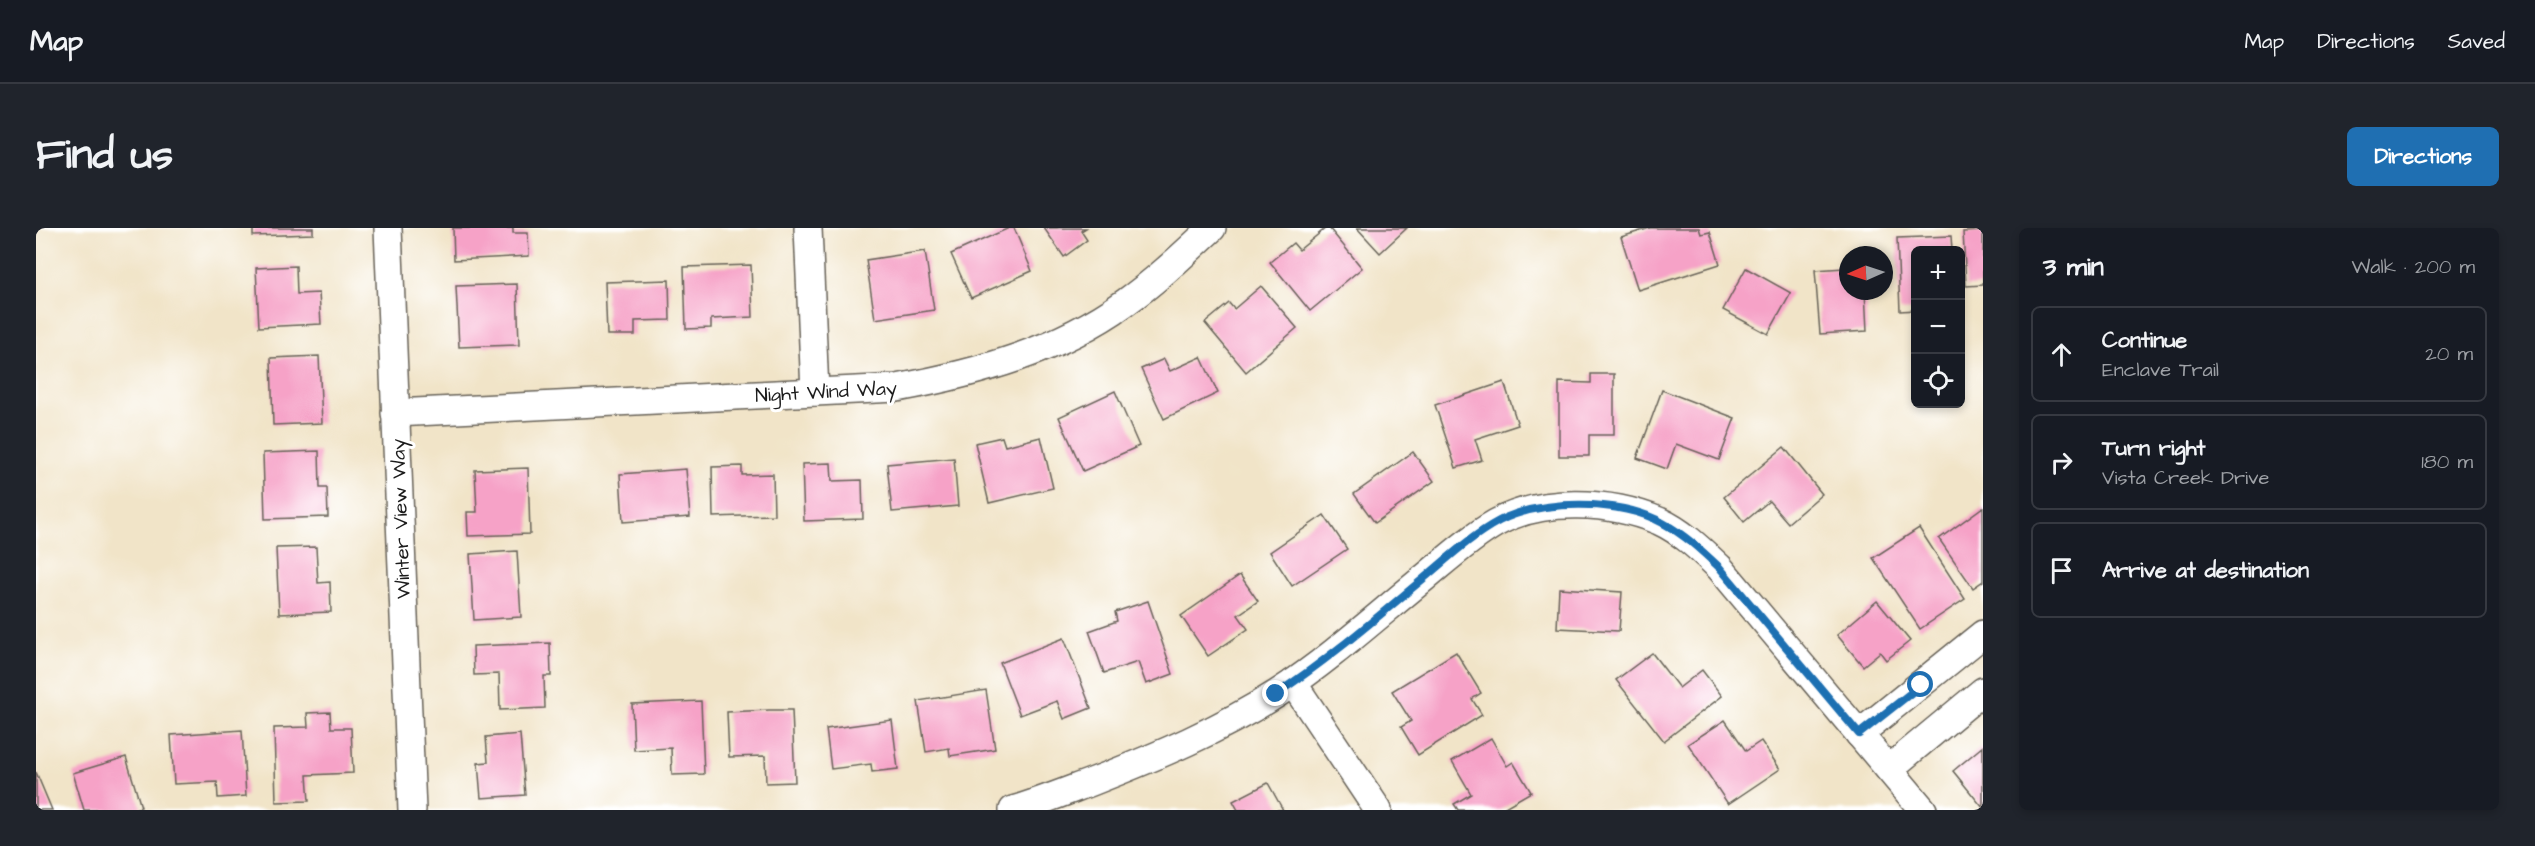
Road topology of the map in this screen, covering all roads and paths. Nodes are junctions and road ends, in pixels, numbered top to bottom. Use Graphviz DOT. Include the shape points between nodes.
graph roads {
  1 [pos="388,228"];
  2 [pos="808,228"];
  3 [pos="1212,228"];
  4 [pos="815,392"];
  5 [pos="395,413"];
  6 [pos="1983,634"];
  7 [pos="1293,683"];
  8 [pos="1983,691"];
  9 [pos="1859,734"];
  10 [pos="1889,769"];
  11 [pos="412,810"];
  12 [pos="1013,810"];
  13 [pos="1378,810"];
  14 [pos="1923,810"];
  1 -- 5 [label="street, Winter View Way"];
  2 -- 4 [label="street"];
  3 -- 4 [label="street, Night Wind Way" via="1124,303 1046,347 1003,364 897,388"];
  4 -- 5 [label="street, Night Wind Way"];
  5 -- 11 [label="street, Winter View Way"];
  6 -- 9 [label="street"];
  7 -- 9 [label="street" via="1497,522 1555,506 1602,507 1661,522 1695,544 1720,568"];
  7 -- 12 [label="street" via="1191,741"];
  7 -- 13 [label="street"];
  8 -- 10 [label="street"];
  9 -- 10 [label="street"];
  10 -- 14 [label="street"];
}
